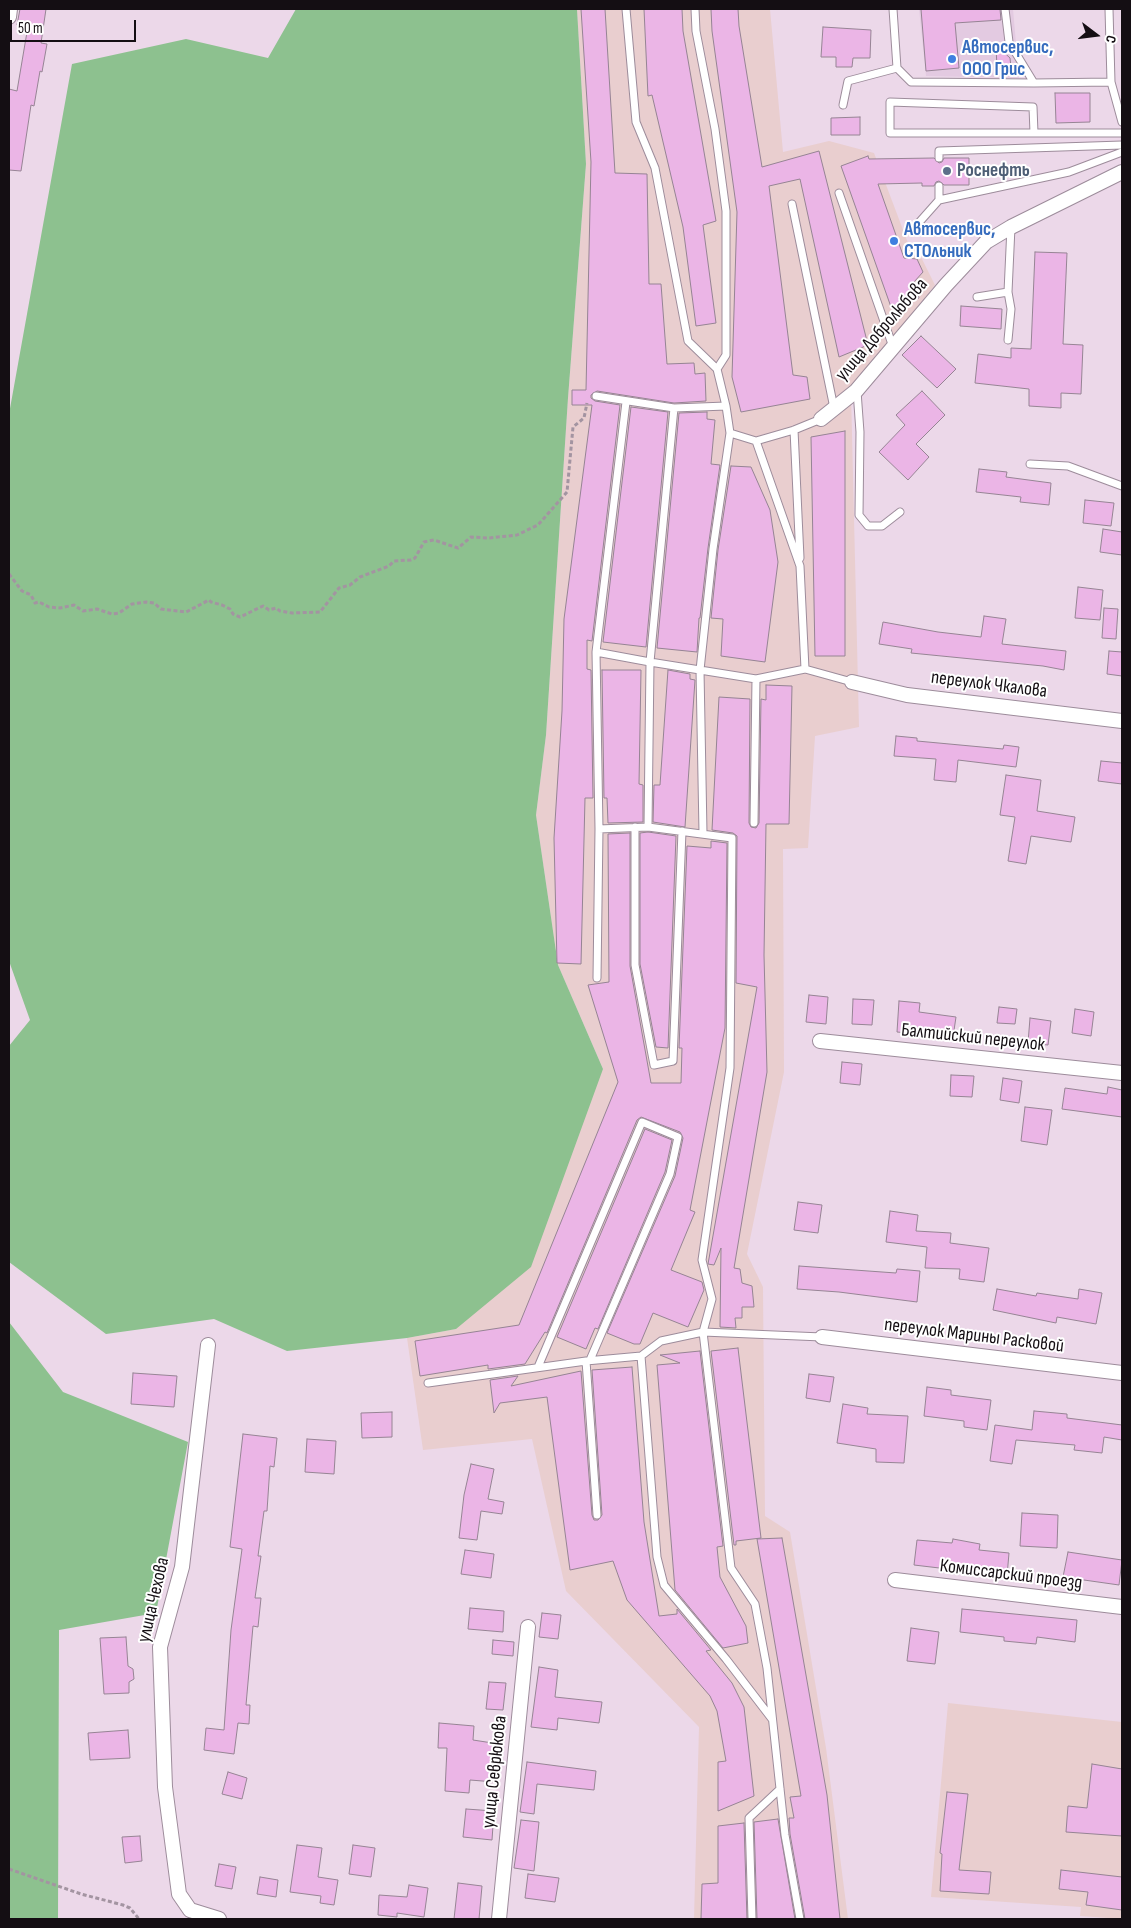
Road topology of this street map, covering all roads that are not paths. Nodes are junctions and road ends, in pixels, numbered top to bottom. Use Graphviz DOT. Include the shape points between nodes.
graph roads {
  1 [pos="10,9"];
  2 [pos="626,9"];
  3 [pos="695,9"];
  4 [pos="893,9"];
  5 [pos="1005,9"];
  6 [pos="1109,9"];
  7 [pos="9,18"];
  8 [pos="897,68"];
  9 [pos="1111,82"];
  10 [pos="1034,83"];
  11 [pos="843,105"];
  12 [pos="1122,122"];
  13 [pos="1034,133"];
  14 [pos="1122,133"];
  15 [pos="1122,145"];
  16 [pos="1122,152"];
  17 [pos="939,158"];
  18 [pos="1122,172"];
  19 [pos="939,186"];
  20 [pos="839,193"];
  21 [pos="939,200"];
  22 [pos="792,204"];
  23 [pos="1011,226"];
  24 [pos="915,227"];
  25 [pos="1008,292"];
  26 [pos="977,297"];
  27 [pos="1008,340"];
  28 [pos="894,347"];
  29 [pos="717,369"];
  30 [pos="856,391"];
  31 [pos="596,396"];
  32 [pos="626,402"];
  33 [pos="726,406"];
  34 [pos="674,408"];
  35 [pos="834,409"];
  36 [pos="821,419"];
  37 [pos="794,430"];
  38 [pos="730,433"];
  39 [pos="756,441"];
  40 [pos="1030,464"];
  41 [pos="1122,486"];
  42 [pos="900,512"];
  43 [pos="800,566"];
  44 [pos="596,652"];
  45 [pos="650,662"];
  46 [pos="805,669"];
  47 [pos="700,670"];
  48 [pos="756,678"];
  49 [pos="852,682"];
  50 [pos="1122,722"];
  51 [pos="754,823"];
  52 [pos="635,827"];
  53 [pos="648,827"];
  54 [pos="599,829"];
  55 [pos="682,831"];
  56 [pos="703,833"];
  57 [pos="597,978"];
  58 [pos="820,1041"];
  59 [pos="1122,1073"];
  60 [pos="702,1332"];
  61 [pos="822,1337"];
  62 [pos="208,1345"];
  63 [pos="641,1356"];
  64 [pos="588,1360"];
  65 [pos="538,1367"];
  66 [pos="1122,1373"];
  67 [pos="428,1383"];
  68 [pos="596,1515"];
  69 [pos="895,1580"];
  70 [pos="1122,1607"];
  71 [pos="528,1627"];
  72 [pos="773,1720"];
  73 [pos="780,1789"];
  74 [pos="219,1919"];
  75 [pos="499,1919"];
  76 [pos="752,1919"];
  77 [pos="800,1919"];
  1 -- 7 [label="street"];
  2 -- 29 [label="lane" via="636,122 655,168 688,342"];
  3 -- 29 [label="lane" via="726,211 726,355"];
  4 -- 8 [label="lane"];
  5 -- 10 [label="lane" via="1009,42"];
  6 -- 9 [label="lane"];
  8 -- 10 [label="lane" via="911,82"];
  8 -- 11 [label="lane" via="848,81"];
  9 -- 10 [label="lane"];
  9 -- 12 [label="lane"];
  13 -- 13 [label="lane" via="890,133 890,102 1033,107"];
  13 -- 14 [label="lane"];
  15 -- 17 [label="lane" via="938,151"];
  16 -- 21 [label="lane" via="1069,172"];
  18 -- 23 [label="street, улица Добролюбова"];
  19 -- 21 [label="lane"];
  20 -- 28 [label="lane"];
  21 -- 24 [label="lane"];
  22 -- 35 [label="lane"];
  23 -- 25 [label="lane"];
  23 -- 28 [label="street, улица Добролюбова" via="986,242"];
  25 -- 26 [label="lane"];
  25 -- 27 [label="lane" via="1011,309"];
  28 -- 30 [label="street, улица Добролюбова"];
  29 -- 33 [label="lane"];
  30 -- 35 [label="street, улица Добролюбова"];
  30 -- 42 [label="lane" via="860,432 859,515 868,526 882,526"];
  31 -- 32 [label="lane"];
  32 -- 34 [label="lane"];
  32 -- 44 [label="lane"];
  33 -- 34 [label="lane"];
  33 -- 38 [label="lane"];
  34 -- 45 [label="lane"];
  35 -- 36 [label="street, улица Добролюбова"];
  36 -- 37 [label="lane"];
  37 -- 39 [label="lane"];
  37 -- 43 [label="lane"];
  38 -- 39 [label="lane"];
  38 -- 47 [label="lane"];
  39 -- 43 [label="lane"];
  40 -- 41 [label="lane" via="1068,466"];
  43 -- 46 [label="lane"];
  44 -- 45 [label="lane"];
  44 -- 54 [label="lane"];
  45 -- 47 [label="lane"];
  45 -- 53 [label="lane"];
  46 -- 48 [label="lane"];
  46 -- 49 [label="lane"];
  47 -- 48 [label="lane"];
  47 -- 56 [label="lane"];
  48 -- 51 [label="lane"];
  49 -- 50 [label="street, переулок Чкалова" via="907,695"];
  52 -- 53 [label="lane"];
  52 -- 54 [label="lane"];
  52 -- 55 [label="lane" via="635,965 654,1066 673,1061"];
  53 -- 55 [label="lane"];
  54 -- 57 [label="lane"];
  55 -- 56 [label="lane"];
  56 -- 60 [label="lane" via="732,838 732,847 730,1068 702,1260 712,1299"];
  58 -- 59 [label="street, Балтийский переулок"];
  60 -- 61 [label="lane"];
  60 -- 63 [label="lane" via="661,1341"];
  60 -- 72 [label="lane" via="731,1568 755,1604"];
  61 -- 66 [label="street, переулок Марины Расковой"];
  62 -- 74 [label="street, улица Чехова" via="182,1567 160,1648 166,1787 179,1894 190,1910"];
  63 -- 64 [label="lane"];
  63 -- 72 [label="lane" via="658,1557 664,1585"];
  64 -- 65 [label="lane"];
  64 -- 65 [label="lane" via="670,1174 678,1137 642,1122"];
  64 -- 68 [label="lane"];
  65 -- 67 [label="lane"];
  69 -- 70 [label="street, Комиссарский проезд"];
  71 -- 75 [label="street, улица Севрюкова"];
  72 -- 73 [label="lane"];
  73 -- 76 [label="lane" via="749,1818"];
  73 -- 77 [label="lane" via="784,1835"];
}
